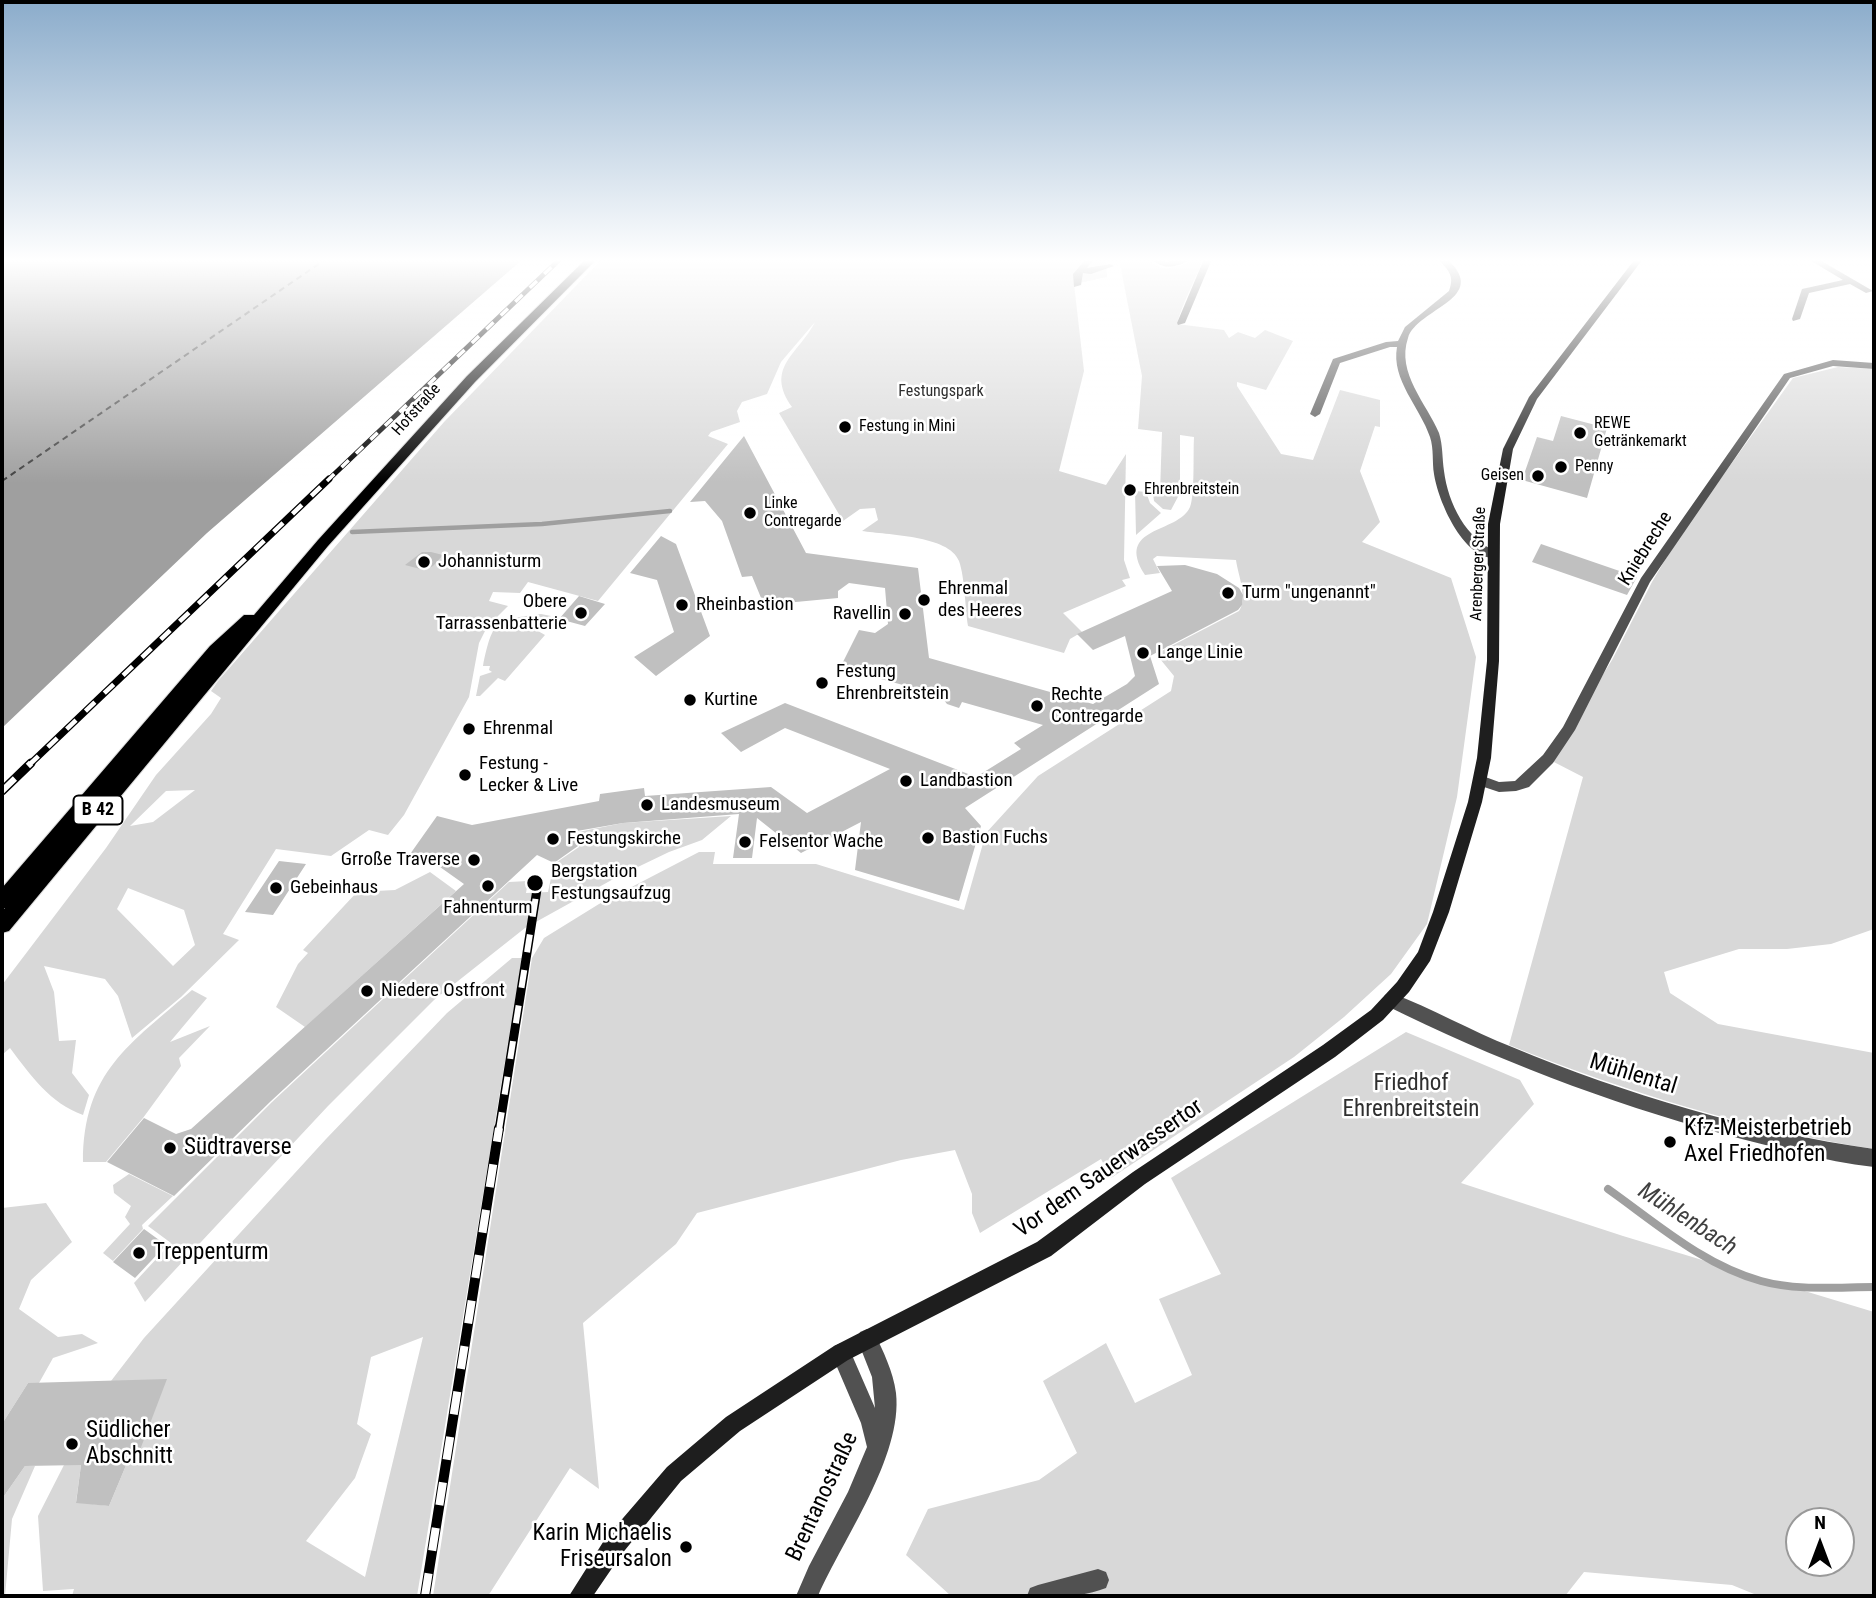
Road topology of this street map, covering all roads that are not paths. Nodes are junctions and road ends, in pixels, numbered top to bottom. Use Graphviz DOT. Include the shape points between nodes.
graph roads {
  1 [pos="517,334"];
  2 [pos="1406,334"];
  3 [pos="1584,334"];
  4 [pos="1402,344"];
  5 [pos="1874,366"];
  6 [pos="1315,414"];
  7 [pos="1494,555"];
  8 [pos="279,594"];
  9 [pos="1493,661"];
  10 [pos="1480,780"];
  11 [pos="2,901"];
  12 [pos="2,925"];
  13 [pos="1391,1000"];
  14 [pos="1874,1158"];
  15 [pos="867,1339"];
  16 [pos="841,1353"];
  17 [pos="877,1447"];
  18 [pos="1098,1580"];
  19 [pos="580,1596"];
  20 [pos="807,1596"];
  21 [pos="1038,1596"];
  1 -- 8 [label="main road, Hofstraße / B 42"];
  2 -- 4 [label="street"];
  3 -- 7 [label="main road, Arenberger Straße" via="1524,414 1508,449 1494,524"];
  4 -- 6 [label="street" via="1336,362"];
  4 -- 7 [label="street" via="1401,369 1434,434 1447,498 1472,542"];
  5 -- 10 [label="street, Kniebreche" via="1833,363 1787,376 1645,581 1568,730 1548,759 1517,786 1499,787"];
  7 -- 9 [label="main road, Arenberger Straße"];
  8 -- 11 [label="main road, Hofstraße / B 42" via="215,650"];
  8 -- 12 [label="main road, Hofstraße / B 42"];
  9 -- 10 [label="main road, Vor dem Sauerwassertor"];
  10 -- 13 [label="main road, Vor dem Sauerwassertor" via="1433,934 1416,970"];
  13 -- 14 [label="street, Mühlental" via="1500,1052 1607,1093 1789,1142"];
  13 -- 15 [label="main road, Vor dem Sauerwassertor" via="1329,1051 1139,1178 1044,1249"];
  15 -- 16 [label="main road, Vor dem Sauerwassertor"];
  15 -- 17 [label="street, Brentanostraße" via="886,1400"];
  16 -- 17 [label="street"];
  16 -- 19 [label="main road, Vor dem Sauerwassertor" via="733,1423 674,1474 612,1547"];
  17 -- 20 [label="street, Brentanostraße"];
  18 -- 21 [label="street"];
}
